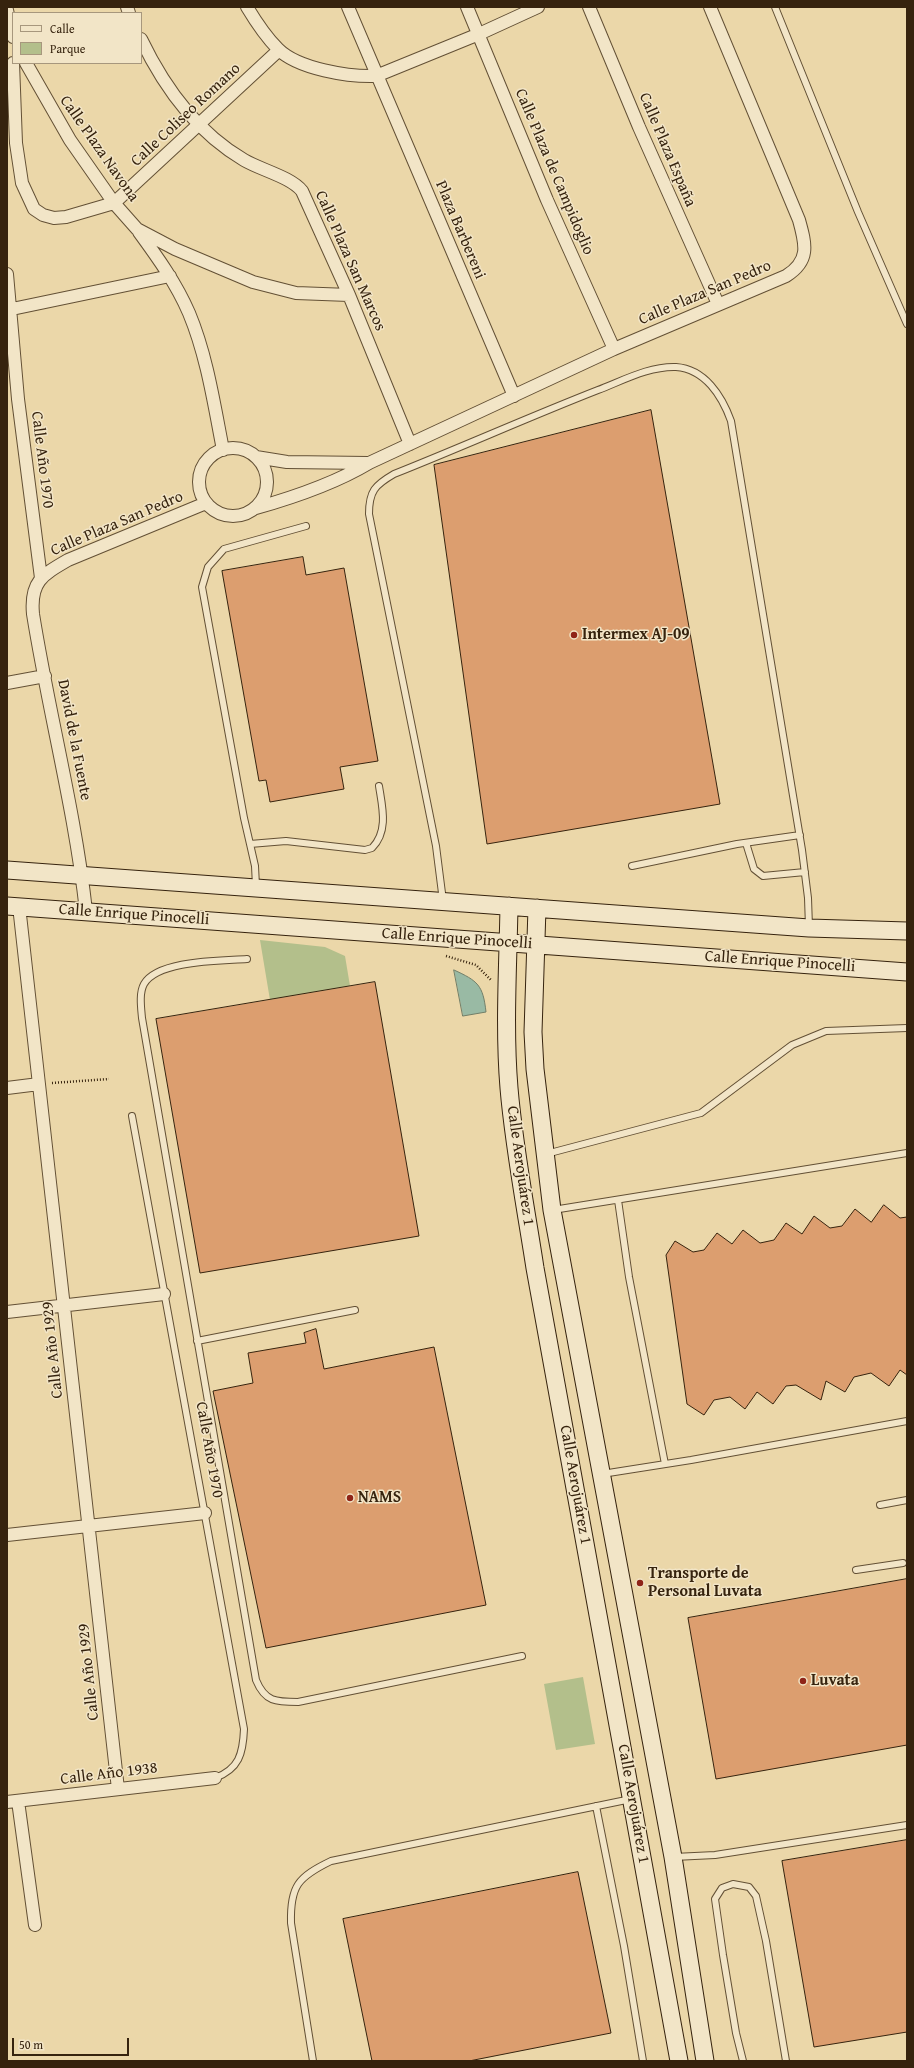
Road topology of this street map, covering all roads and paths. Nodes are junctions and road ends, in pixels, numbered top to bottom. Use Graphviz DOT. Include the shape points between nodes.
graph roads {
  1 [pos="247,7"];
  2 [pos="348,7"];
  3 [pos="467,7"];
  4 [pos="538,7"];
  5 [pos="589,7"];
  6 [pos="710,7"];
  7 [pos="775,7"];
  8 [pos="7,10"];
  9 [pos="12,32"];
  10 [pos="479,34"];
  11 [pos="142,41"];
  12 [pos="279,50"];
  13 [pos="13,64"];
  14 [pos="27,64"];
  15 [pos="376,76"];
  16 [pos="200,125"];
  17 [pos="114,203"];
  18 [pos="137,229"];
  19 [pos="7,274"];
  20 [pos="170,276"];
  21 [pos="348,295"];
  22 [pos="718,304"];
  23 [pos="12,309"];
  24 [pos="907,324"];
  25 [pos="614,349"];
  26 [pos="514,396"];
  27 [pos="410,444"];
  28 [pos="223,450"];
  29 [pos="256,457"];
  30 [pos="369,463"];
  31 [pos="206,503"];
  32 [pos="256,508"];
  33 [pos="306,526"];
  34 [pos="41,578"];
  35 [pos="45,676"];
  36 [pos="7,683"];
  37 [pos="379,786"];
  38 [pos="800,834"];
  39 [pos="746,843"];
  40 [pos="250,844"];
  41 [pos="632,866"];
  42 [pos="7,870"];
  43 [pos="805,872"];
  44 [pos="82,875"];
  45 [pos="256,888"];
  46 [pos="443,901"];
  47 [pos="13,906"];
  48 [pos="509,906"];
  49 [pos="537,908"];
  50 [pos="86,911"];
  51 [pos="809,928"];
  52 [pos="907,931"];
  53 [pos="508,942"];
  54 [pos="537,944"];
  55 [pos="443,955"];
  56 [pos="247,959"];
  57 [pos="907,972"];
  58 [pos="494,984"];
  59 [pos="907,1028"];
  60 [pos="109,1079"];
  61 [pos="39,1084"];
  62 [pos="7,1088"];
  63 [pos="132,1116"];
  64 [pos="907,1153"];
  65 [pos="544,1154"];
  66 [pos="618,1200"];
  67 [pos="552,1210"];
  68 [pos="164,1294"];
  69 [pos="64,1305"];
  70 [pos="355,1310"];
  71 [pos="7,1312"];
  72 [pos="197,1341"];
  73 [pos="907,1421"];
  74 [pos="665,1464"];
  75 [pos="600,1475"];
  76 [pos="907,1500"];
  77 [pos="880,1505"];
  78 [pos="205,1513"];
  79 [pos="89,1526"];
  80 [pos="7,1535"];
  81 [pos="903,1563"];
  82 [pos="856,1570"];
  83 [pos="522,1656"];
  84 [pos="215,1778"];
  85 [pos="118,1789"];
  86 [pos="632,1799"];
  87 [pos="13,1801"];
  88 [pos="596,1806"];
  89 [pos="907,1826"];
  90 [pos="673,1857"];
  91 [pos="35,1925"];
  92 [pos="313,2061"];
  93 [pos="643,2061"];
  94 [pos="679,2061"];
  95 [pos="705,2061"];
  96 [pos="743,2061"];
  97 [pos="786,2061"];
  1 -- 12 [label="street"];
  2 -- 15 [label="street, Plaza Barbereni"];
  3 -- 10 [label="street, Calle Plaza de Campidoglio"];
  4 -- 10 [label="street"];
  5 -- 22 [label="street, Calle Plaza España"];
  6 -- 22 [label="street, Calle Plaza San Pedro" via="799,220 804,238 802,263 795,270"];
  7 -- 24 [label="lane" via="858,212"];
  8 -- 9 [label="street"];
  10 -- 15 [label="street"];
  10 -- 25 [label="street, Calle Plaza de Campidoglio" via="547,200"];
  11 -- 16 [label="street, Calle Plaza San Marcos" via="166,84"];
  12 -- 15 [label="street" via="318,68 359,76"];
  12 -- 16 [label="street, Calle Coliseo Romano"];
  13 -- 17 [label="street" via="19,164 22,183 34,209 43,216 54,218"];
  14 -- 17 [label="street, Calle Plaza Navona" via="70,140"];
  15 -- 26 [label="street, Plaza Barbereni"];
  16 -- 17 [label="street, Calle Coliseo Romano"];
  16 -- 21 [label="street, Calle Plaza San Marcos" via="233,153 264,171 298,186"];
  17 -- 18 [label="street, Calle Plaza Navona"];
  18 -- 20 [label="street, Calle Plaza Navona"];
  18 -- 21 [label="street, Calle Plaza Navona" via="175,249 252,282 296,293"];
  19 -- 23 [label="street, Calle Año 1970"];
  20 -- 23 [label="street"];
  20 -- 28 [label="street, Calle Plaza Navona" via="189,312 199,341"];
  21 -- 27 [label="street, Calle Plaza San Marcos"];
  22 -- 25 [label="street, Calle Plaza San Pedro"];
  23 -- 34 [label="street, Calle Año 1970" via="18,399"];
  25 -- 26 [label="street, Calle Plaza San Pedro"];
  26 -- 27 [label="street, Calle Plaza San Pedro"];
  27 -- 30 [label="street, Calle Plaza San Pedro"];
  28 -- 29 [label="street" via="235,448"];
  28 -- 31 [label="street" via="206,462 201,472 199,483"];
  29 -- 30 [label="street, Calle Plaza San Pedro" via="287,462"];
  29 -- 32 [label="street" via="267,477 267,488"];
  30 -- 32 [label="street, Calle Plaza San Pedro" via="322,486"];
  31 -- 32 [label="street" via="220,513 236,516"];
  31 -- 34 [label="street, Calle Plaza San Pedro" via="68,560"];
  33 -- 40 [label="lane" via="224,549 208,567 202,586"];
  34 -- 35 [label="street, David de la Fuente" via="35,588 32,602"];
  35 -- 36 [label="street"];
  35 -- 44 [label="street, David de la Fuente"];
  37 -- 40 [label="lane" via="383,824 381,835 372,848 365,850 286,841"];
  38 -- 39 [label="lane"];
  38 -- 43 [label="lane"];
  38 -- 46 [label="lane" via="731,420 722,399 702,377 676,367 650,370 506,426 394,474 382,481 371,493 369,514 436,846"];
  39 -- 41 [label="lane"];
  39 -- 43 [label="lane" via="754,869 762,876"];
  40 -- 45 [label="lane"];
  42 -- 44 [label="street"];
  43 -- 51 [label="lane"];
  44 -- 45 [label="street"];
  44 -- 50 [label="street, David de la Fuente"];
  45 -- 46 [label="street"];
  46 -- 48 [label="street"];
  47 -- 50 [label="street, Calle Enrique Pinocelli"];
  47 -- 61 [label="street, Calle Año 1929"];
  48 -- 49 [label="street"];
  48 -- 53 [label="street, Calle Aerojuárez 1"];
  49 -- 51 [label="street"];
  49 -- 54 [label="street, Calle Aerojuárez 1"];
  50 -- 53 [label="street, Calle Enrique Pinocelli"];
  51 -- 52 [label="street"];
  53 -- 54 [label="street, Calle Enrique Pinocelli"];
  53 -- 86 [label="street, Calle Aerojuárez 1" via="509,1088 519,1161 535,1268"];
  54 -- 57 [label="street, Calle Enrique Pinocelli"];
  54 -- 65 [label="street, Calle Aerojuárez 1" via="533,1032"];
  55 -- 58 [label="path" via="476,965"];
  56 -- 72 [label="lane" via="187,964 160,970 143,985 141,998 142,1018"];
  59 -- 65 [label="lane" via="826,1031 792,1045 701,1113"];
  60 -- 61 [label="path"];
  61 -- 62 [label="street"];
  61 -- 69 [label="street, Calle Año 1929"];
  63 -- 68 [label="lane, Calle Año 1970"];
  64 -- 66 [label="lane"];
  65 -- 67 [label="street, Calle Aerojuárez 1"];
  66 -- 67 [label="lane"];
  66 -- 74 [label="lane" via="632,1292"];
  67 -- 75 [label="street, Calle Aerojuárez 1"];
  68 -- 69 [label="street"];
  68 -- 78 [label="lane, Calle Año 1970"];
  69 -- 71 [label="street"];
  69 -- 79 [label="street, Calle Año 1929"];
  70 -- 72 [label="lane"];
  72 -- 83 [label="lane" via="256,1680 260,1690 268,1698 280,1702 304,1701"];
  73 -- 74 [label="lane"];
  74 -- 75 [label="lane"];
  75 -- 90 [label="street, Calle Aerojuárez 1"];
  76 -- 77 [label="lane"];
  78 -- 79 [label="street"];
  78 -- 84 [label="lane, Calle Año 1970" via="244,1729 242,1751 238,1760 228,1773"];
  79 -- 80 [label="street"];
  79 -- 85 [label="street, Calle Año 1929"];
  81 -- 82 [label="lane"];
  84 -- 85 [label="street, Calle Año 1938"];
  85 -- 87 [label="street, Calle Año 1938"];
  86 -- 88 [label="lane"];
  86 -- 94 [label="street, Calle Aerojuárez 1"];
  87 -- 91 [label="street"];
  88 -- 92 [label="lane" via="331,1861 304,1876 295,1888 290,1902 291,1923"];
  88 -- 93 [label="lane" via="624,1946"];
  89 -- 90 [label="lane" via="715,1855"];
  90 -- 95 [label="street, Calle Aerojuárez 1"];
  96 -- 97 [label="lane" via="732,2012 716,1907 717,1893 733,1884 749,1887 759,1904"];
}
